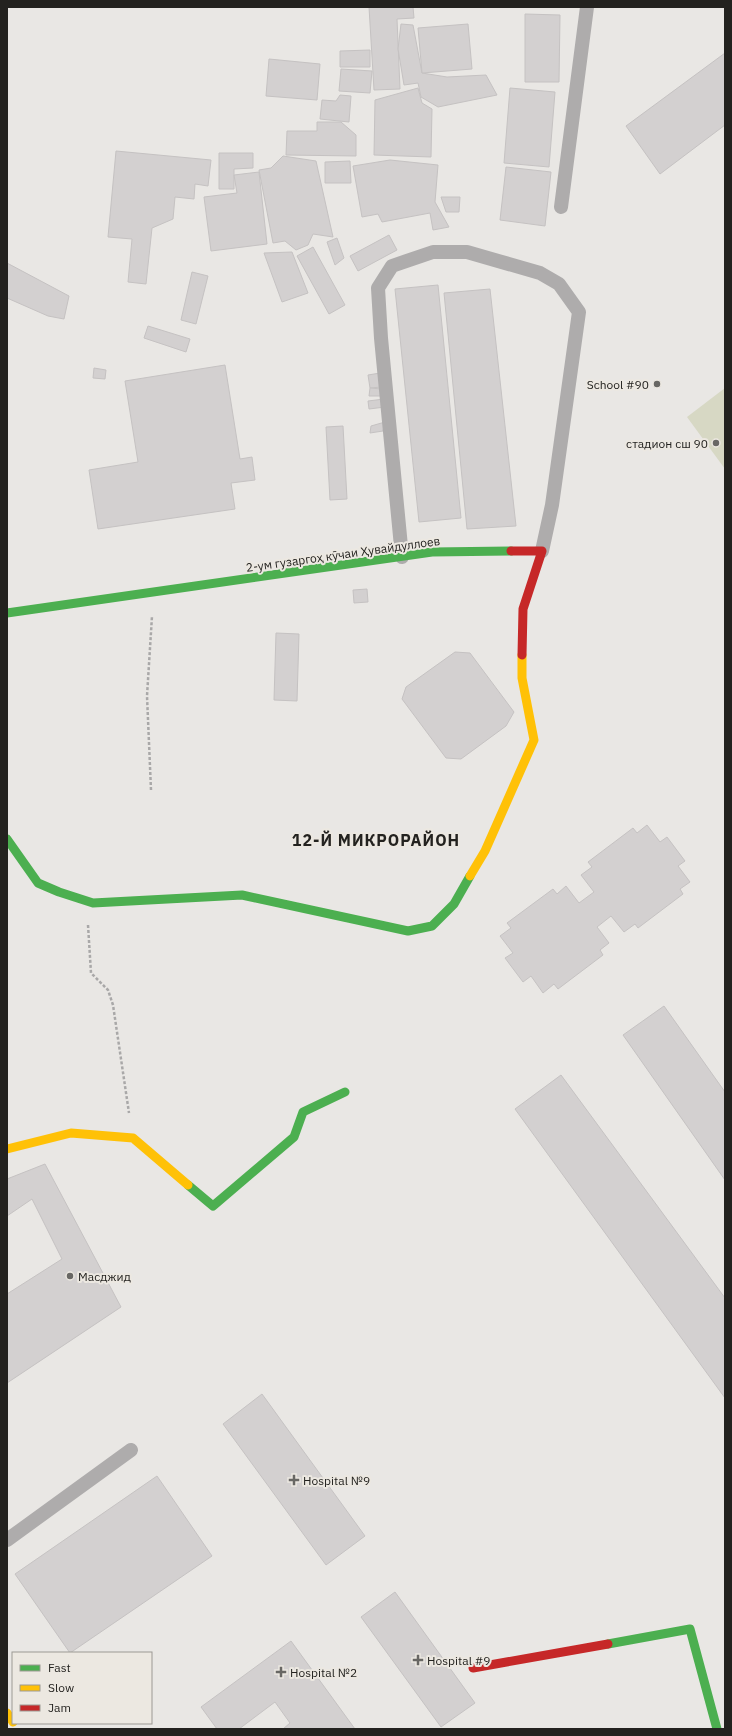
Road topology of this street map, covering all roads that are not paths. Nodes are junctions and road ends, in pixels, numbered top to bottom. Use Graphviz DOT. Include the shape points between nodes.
graph roads {
  1 [pos="587,7"];
  2 [pos="561,207"];
  3 [pos="542,551"];
  4 [pos="402,557"];
  5 [pos="7,613"];
  6 [pos="7,839"];
  7 [pos="345,1092"];
  8 [pos="7,1149"];
  9 [pos="131,1450"];
  10 [pos="7,1540"];
  11 [pos="473,1668"];
  12 [pos="717,1729"];
  1 -- 2 [label="lane"];
  3 -- 4 [label="street, 2-ум гузаргоҳ кӯчаи Ҳувайдуллоев" via="432,552"];
  3 -- 4 [label="lane" via="552,505 579,312 559,284 540,273 467,252 433,252 392,266 378,288"];
  3 -- 6 [label="street" via="523,609 522,678 534,740 485,851 454,904 432,926 408,931 242,895 93,903 38,883"];
  4 -- 5 [label="street, 2-ум гузаргоҳ кӯчаи Ҳувайдуллоев"];
  7 -- 8 [label="street" via="303,1112 294,1137 214,1206 133,1138 71,1133"];
  9 -- 10 [label="lane"];
  11 -- 12 [label="street" via="690,1629"];
}
